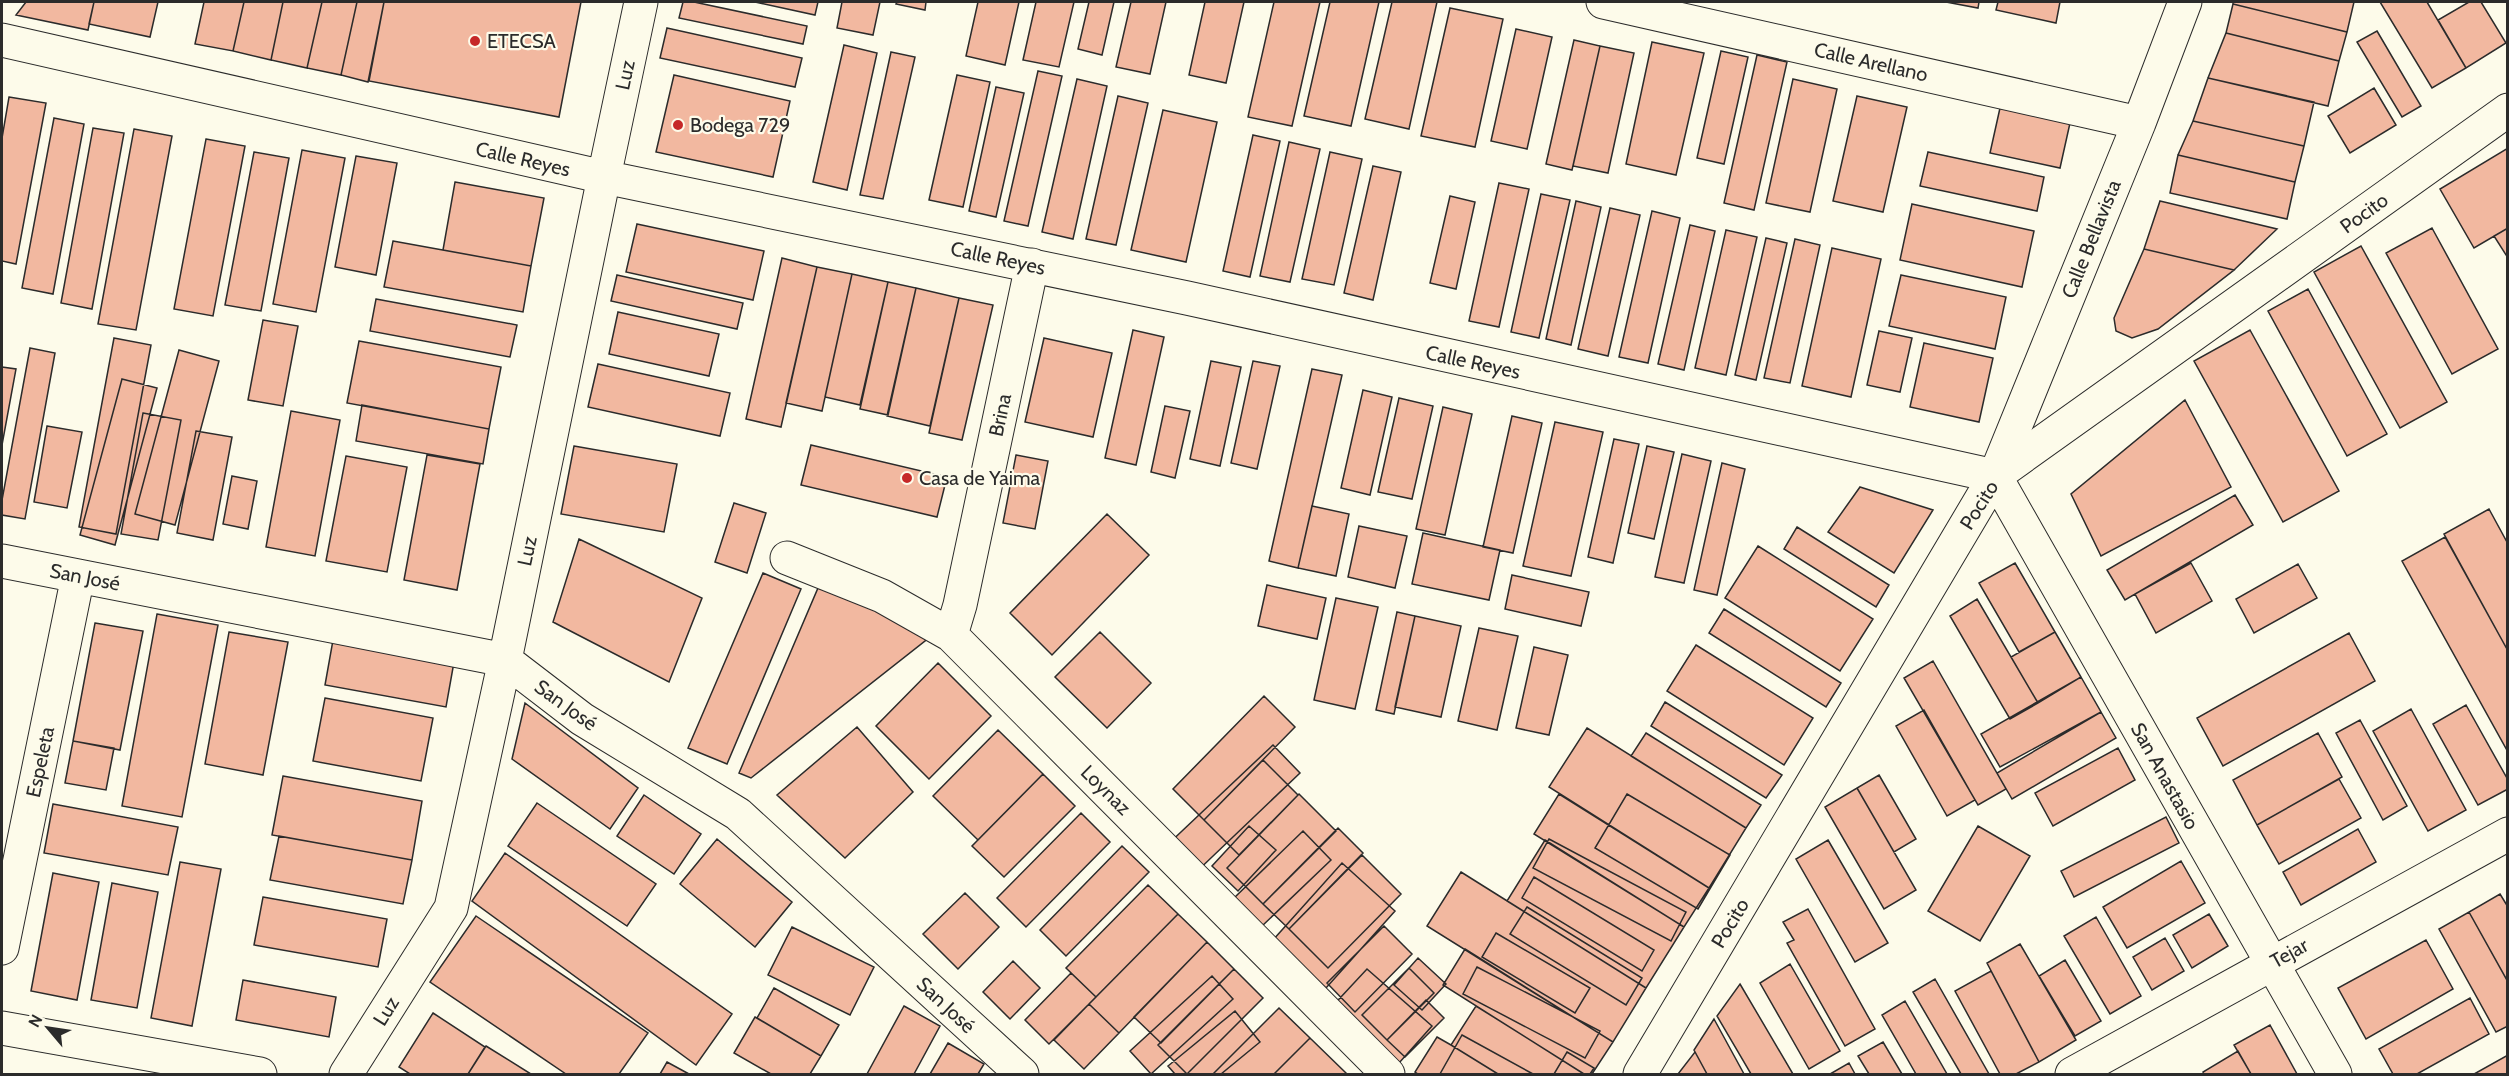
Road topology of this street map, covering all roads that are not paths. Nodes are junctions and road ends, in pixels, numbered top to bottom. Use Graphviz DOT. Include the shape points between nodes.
graph roads {
  1 [pos="641,2"];
  2 [pos="1603,2"];
  3 [pos="2185,2"];
  4 [pos="2,40"];
  5 [pos="2508,110"];
  6 [pos="2139,123"];
  7 [pos="604,177"];
  8 [pos="1032,265"];
  9 [pos="1995,476"];
  10 [pos="787,558"];
  11 [pos="2,561"];
  12 [pos="78,576"];
  13 [pos="951,635"];
  14 [pos="505,660"];
  15 [pos="2508,834"];
  16 [pos="2,948"];
  17 [pos="2271,963"];
  18 [pos="2,1028"];
  19 [pos="260,1074"];
  20 [pos="346,1074"];
  21 [pos="1022,1074"];
  22 [pos="1388,1074"];
  23 [pos="1640,1074"];
  24 [pos="2072,1074"];
  25 [pos="2335,1074"];
  1 -- 7 [label="street, Luz"];
  2 -- 6 [label="street, Calle Arellano"];
  3 -- 6 [label="street, Calle Bellavista"];
  4 -- 7 [label="street, Calle Reyes"];
  5 -- 9 [label="street, Pocito"];
  6 -- 9 [label="street, Calle Bellavista"];
  7 -- 8 [label="street, Calle Reyes"];
  7 -- 14 [label="street, Luz"];
  8 -- 9 [label="street, Calle Reyes"];
  8 -- 13 [label="street, Brina"];
  9 -- 17 [label="street, San Anastasio"];
  9 -- 23 [label="street, Pocito"];
  10 -- 13 [label="street, Loynaz" via="882,596"];
  11 -- 12 [label="street, San José"];
  12 -- 14 [label="street, San José"];
  12 -- 16 [label="street, Espeleta"];
  13 -- 22 [label="street, Loynaz"];
  14 -- 20 [label="street, Luz" via="451,908"];
  14 -- 21 [label="street, San José" via="582,719 738,814"];
  15 -- 17 [label="street, Tejar"];
  17 -- 24 [label="street, Tejar"];
  17 -- 25 [label="street, San Anastasio"];
  18 -- 19 [label="street"];
}
